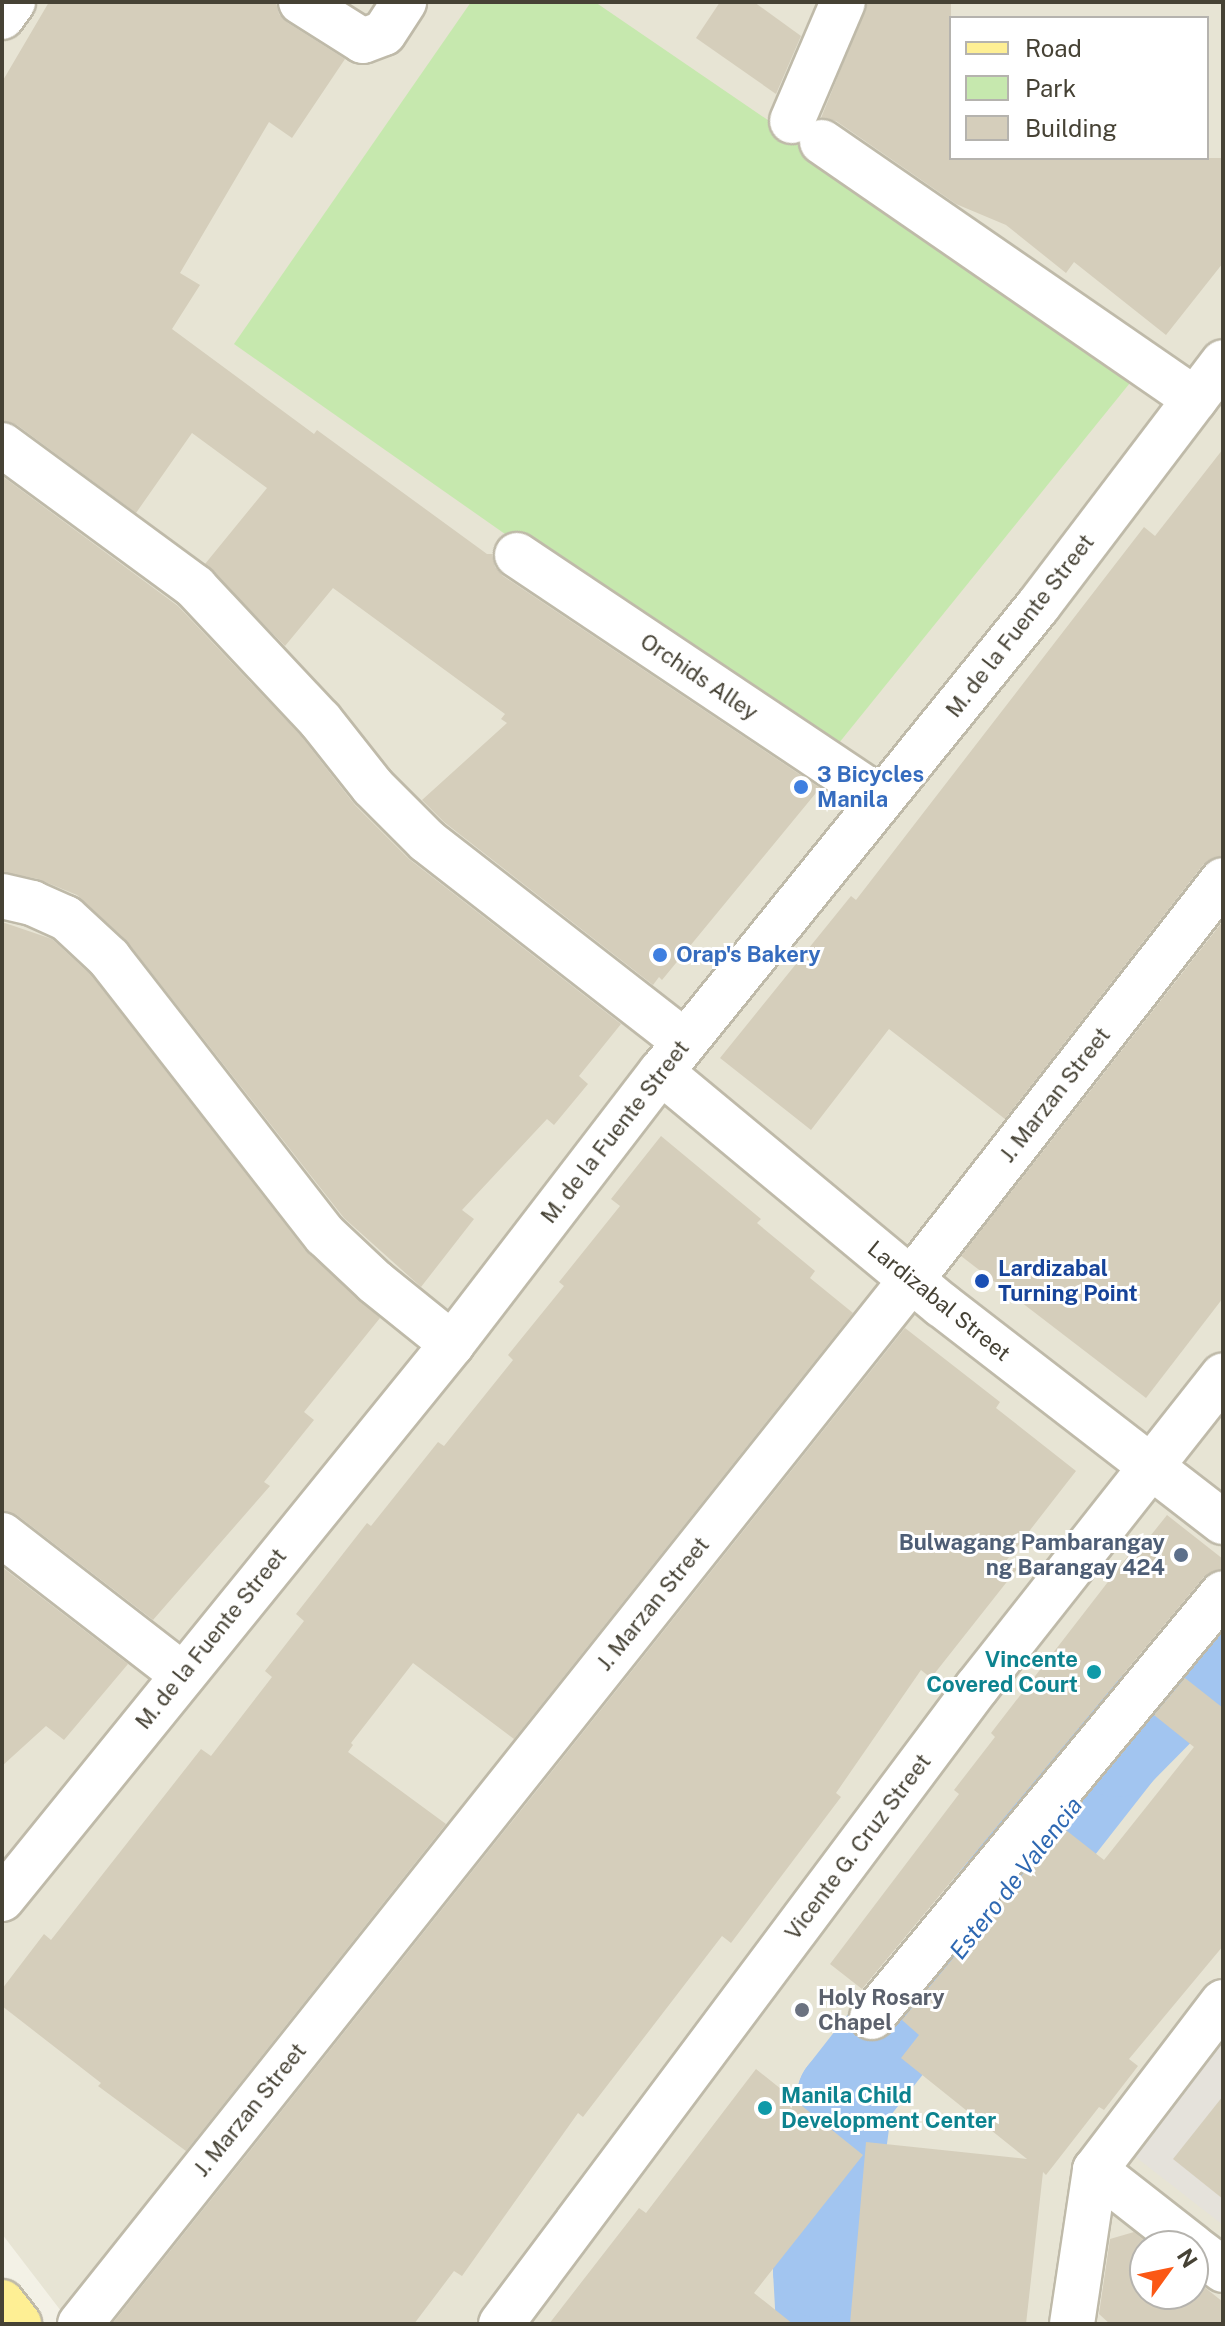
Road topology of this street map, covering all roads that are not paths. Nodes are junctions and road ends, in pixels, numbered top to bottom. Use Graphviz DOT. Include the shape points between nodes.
graph roads {
  1 [pos="13,2"];
  2 [pos="301,2"];
  3 [pos="404,2"];
  4 [pos="843,2"];
  5 [pos="2,17"];
  6 [pos="1223,362"];
  7 [pos="1195,399"];
  8 [pos="2,445"];
  9 [pos="517,555"];
  10 [pos="881,799"];
  11 [pos="1223,880"];
  12 [pos="2,896"];
  13 [pos="673,1057"];
  14 [pos="911,1280"];
  15 [pos="452,1344"];
  16 [pos="1223,1376"];
  17 [pos="1152,1467"];
  18 [pos="1223,1522"];
  19 [pos="2,1535"];
  20 [pos="1223,1593"];
  21 [pos="183,1675"];
  22 [pos="2,1899"];
  23 [pos="1223,2002"];
  24 [pos="872,2017"];
  25 [pos="1095,2170"];
  26 [pos="1172,2230"];
  27 [pos="2,2302"];
  28 [pos="19,2324"];
  29 [pos="80,2324"];
  30 [pos="501,2324"];
  31 [pos="1072,2324"];
  1 -- 5 [label="street"];
  2 -- 3 [label="street" via="363,41 384,33"];
  4 -- 7 [label="street" via="807,132"];
  6 -- 7 [label="street, M. de la Fuente Street"];
  7 -- 10 [label="street, M. de la Fuente Street" via="1038,606"];
  8 -- 13 [label="street, Lardizabal Street" via="195,587 427,841"];
  9 -- 10 [label="street, Orchids Alley"];
  10 -- 13 [label="street, M. de la Fuente Street"];
  11 -- 14 [label="street, J. Marzan Street"];
  12 -- 15 [label="street" via="66,918 109,958 325,1235"];
  13 -- 14 [label="street, Lardizabal Street"];
  13 -- 15 [label="street, M. de la Fuente Street"];
  14 -- 17 [label="street, Lardizabal Street"];
  14 -- 29 [label="street, J. Marzan Street"];
  15 -- 21 [label="street, M. de la Fuente Street"];
  16 -- 17 [label="street, Vicente G. Cruz Street"];
  17 -- 18 [label="street, Lardizabal Street"];
  17 -- 30 [label="street, Vicente G. Cruz Street" via="977,1687"];
  19 -- 21 [label="street"];
  20 -- 24 [label="street"];
  21 -- 22 [label="street, M. de la Fuente Street"];
  23 -- 25 [label="street"];
  25 -- 26 [label="street"];
  25 -- 31 [label="street"];
  27 -- 28 [label="main road"];
}
